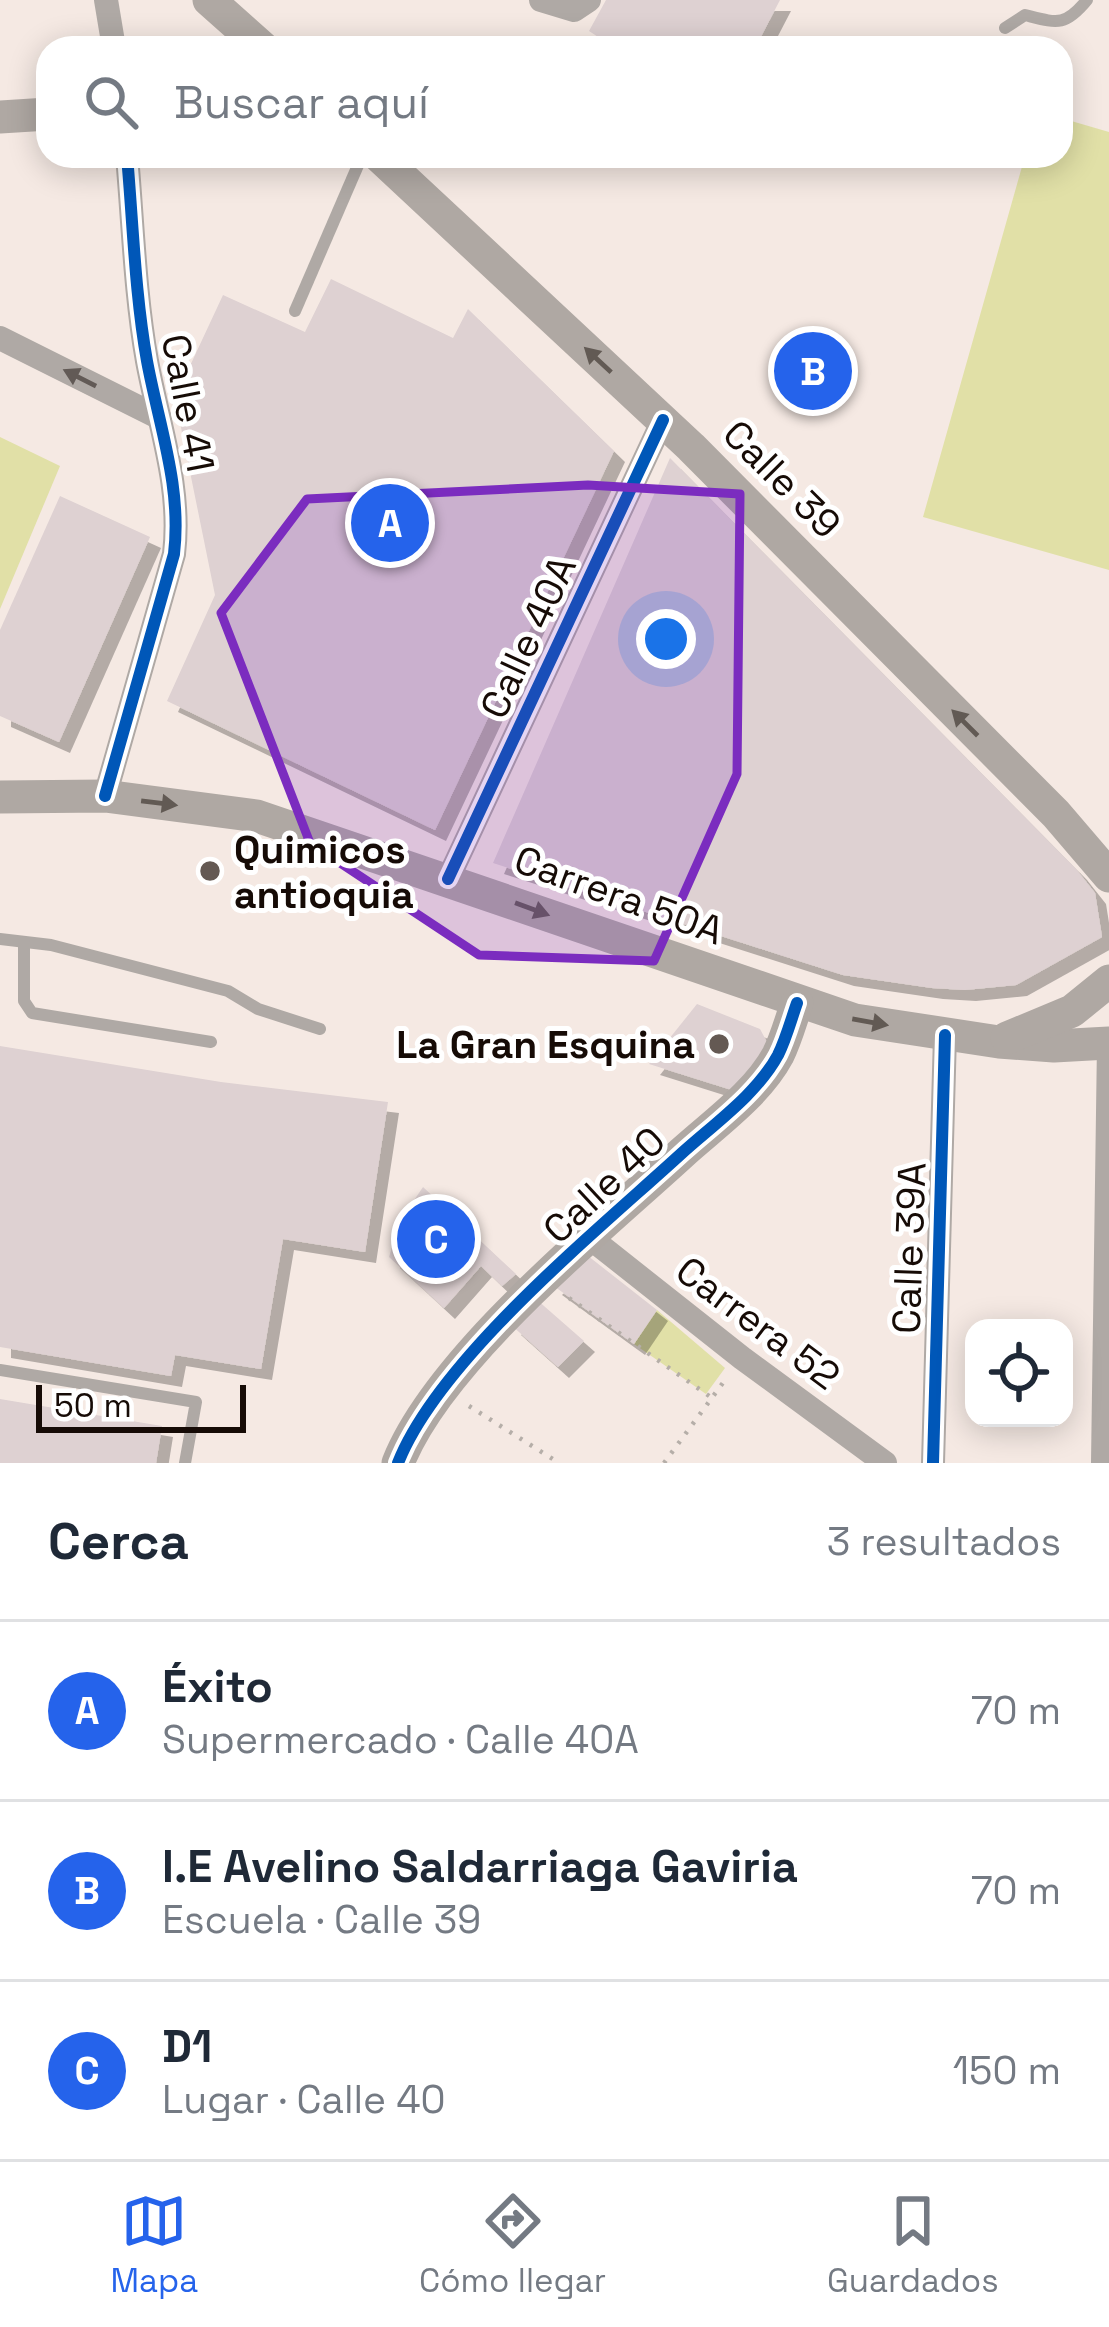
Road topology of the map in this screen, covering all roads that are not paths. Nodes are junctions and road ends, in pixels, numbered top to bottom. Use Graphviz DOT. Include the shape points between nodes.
graph roads {
  1 [pos="106,0"];
  2 [pos="209,0"];
  3 [pos="541,0"];
  4 [pos="589,0"];
  5 [pos="1087,0"];
  6 [pos="1005,28"];
  7 [pos="112,36"];
  8 [pos="250,36"];
  9 [pos="36,115"];
  10 [pos="0,117"];
  11 [pos="128,168"];
  12 [pos="357,168"];
  13 [pos="393,168"];
  14 [pos="295,311"];
  15 [pos="0,338"];
  16 [pos="160,418"];
  17 [pos="663,420"];
  18 [pos="105,796"];
  19 [pos="0,797"];
  20 [pos="1108,871"];
  21 [pos="448,879"];
  22 [pos="0,939"];
  23 [pos="24,942"];
  24 [pos="1109,981"];
  25 [pos="797,1003"];
  26 [pos="320,1029"];
  27 [pos="945,1035"];
  28 [pos="211,1042"];
  29 [pos="999,1042"];
  30 [pos="1109,1043"];
  31 [pos="590,1238"];
  32 [pos="0,1370"];
  33 [pos="1105,1461"];
  34 [pos="185,1463"];
  35 [pos="398,1463"];
  36 [pos="885,1463"];
  37 [pos="933,1463"];
  1 -- 7 [label="street"];
  2 -- 8 [label="main road"];
  3 -- 4 [label="street" via="574,10"];
  5 -- 6 [label="lane" via="1059,22 1025,15"];
  9 -- 10 [label="main road"];
  11 -- 16 [label="street, Calle 41" via="142,326"];
  12 -- 14 [label="lane"];
  17 -- 13 [label="main road, Calle 39, one-way"];
  16 -- 15 [label="street, one-way"];
  16 -- 18 [label="street, Calle 41" via="175,485 174,554"];
  20 -- 17 [label="main road, Calle 39, one-way"];
  17 -- 21 [label="street, Calle 40A"];
  18 -- 19 [label="main road, Carrera 50A"];
  18 -- 21 [label="main road, Carrera 50A, one-way" via="257,816"];
  21 -- 25 [label="main road, Carrera 50A, one-way"];
  22 -- 23 [label="lane"];
  23 -- 26 [label="lane" via="228,991"];
  23 -- 28 [label="lane" via="24,1001 32,1013"];
  24 -- 29 [label="main road" via="1072,1011"];
  25 -- 27 [label="main road, Carrera 50A, one-way"];
  25 -- 31 [label="main road, Calle 40" via="777,1056 754,1088"];
  27 -- 29 [label="main road, Carrera 50A"];
  27 -- 37 [label="street, Calle 39A"];
  29 -- 30 [label="main road, Carrera 50A"];
  30 -- 33 [label="street"];
  31 -- 35 [label="main road, Calle 40" via="473,1353 408,1437"];
  31 -- 36 [label="street, Carrera 52"];
  32 -- 34 [label="lane" via="196,1402"];
}
